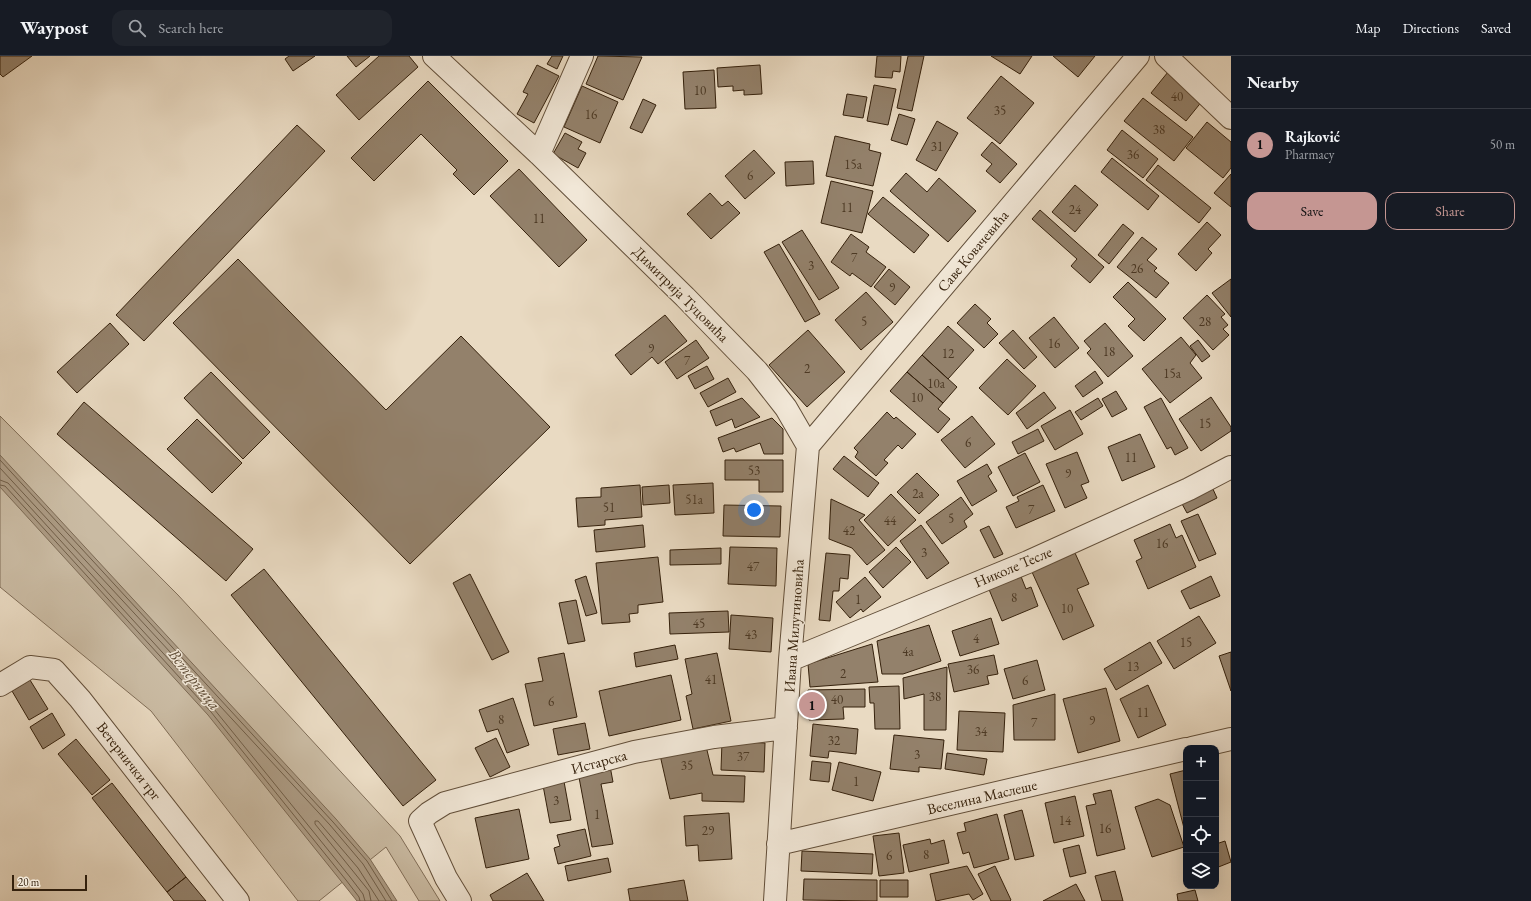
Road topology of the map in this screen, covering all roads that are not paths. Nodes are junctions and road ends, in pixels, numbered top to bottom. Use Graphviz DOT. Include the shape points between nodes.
graph roads {
  1 [pos="434,56"];
  2 [pos="582,56"];
  3 [pos="1138,56"];
  4 [pos="1166,56"];
  5 [pos="1231,118"];
  6 [pos="539,154"];
  7 [pos="808,446"];
  8 [pos="1231,467"];
  9 [pos="790,660"];
  10 [pos="0,685"];
  11 [pos="786,728"];
  12 [pos="1231,739"];
  13 [pos="1205,745"];
  14 [pos="1183,750"];
  15 [pos="778,844"];
  16 [pos="238,901"];
  17 [pos="460,901"];
  18 [pos="775,901"];
  1 -- 6 [label="street, Димитрија Туцовића"];
  2 -- 6 [label="street"];
  3 -- 7 [label="street, Саве Ковачевића"];
  4 -- 5 [label="street"];
  6 -- 7 [label="street, Димитрија Туцовића" via="757,371 786,408"];
  7 -- 9 [label="street, Ивана Милутиновића"];
  8 -- 9 [label="street, Николе Тесле" via="1189,489 1028,562"];
  9 -- 11 [label="street, Ивана Милутиновића"];
  10 -- 16 [label="street, Ветернички трг" via="30,666 54,670 80,699"];
  11 -- 15 [label="street, Ивана Милутиновића"];
  11 -- 17 [label="street, Истарска" via="634,752 445,803 420,821 440,866"];
  12 -- 13 [label="street"];
  14 -- 15 [label="street, Веселина Маслеше"];
  15 -- 18 [label="street, Ивана Милутиновића"];
}
